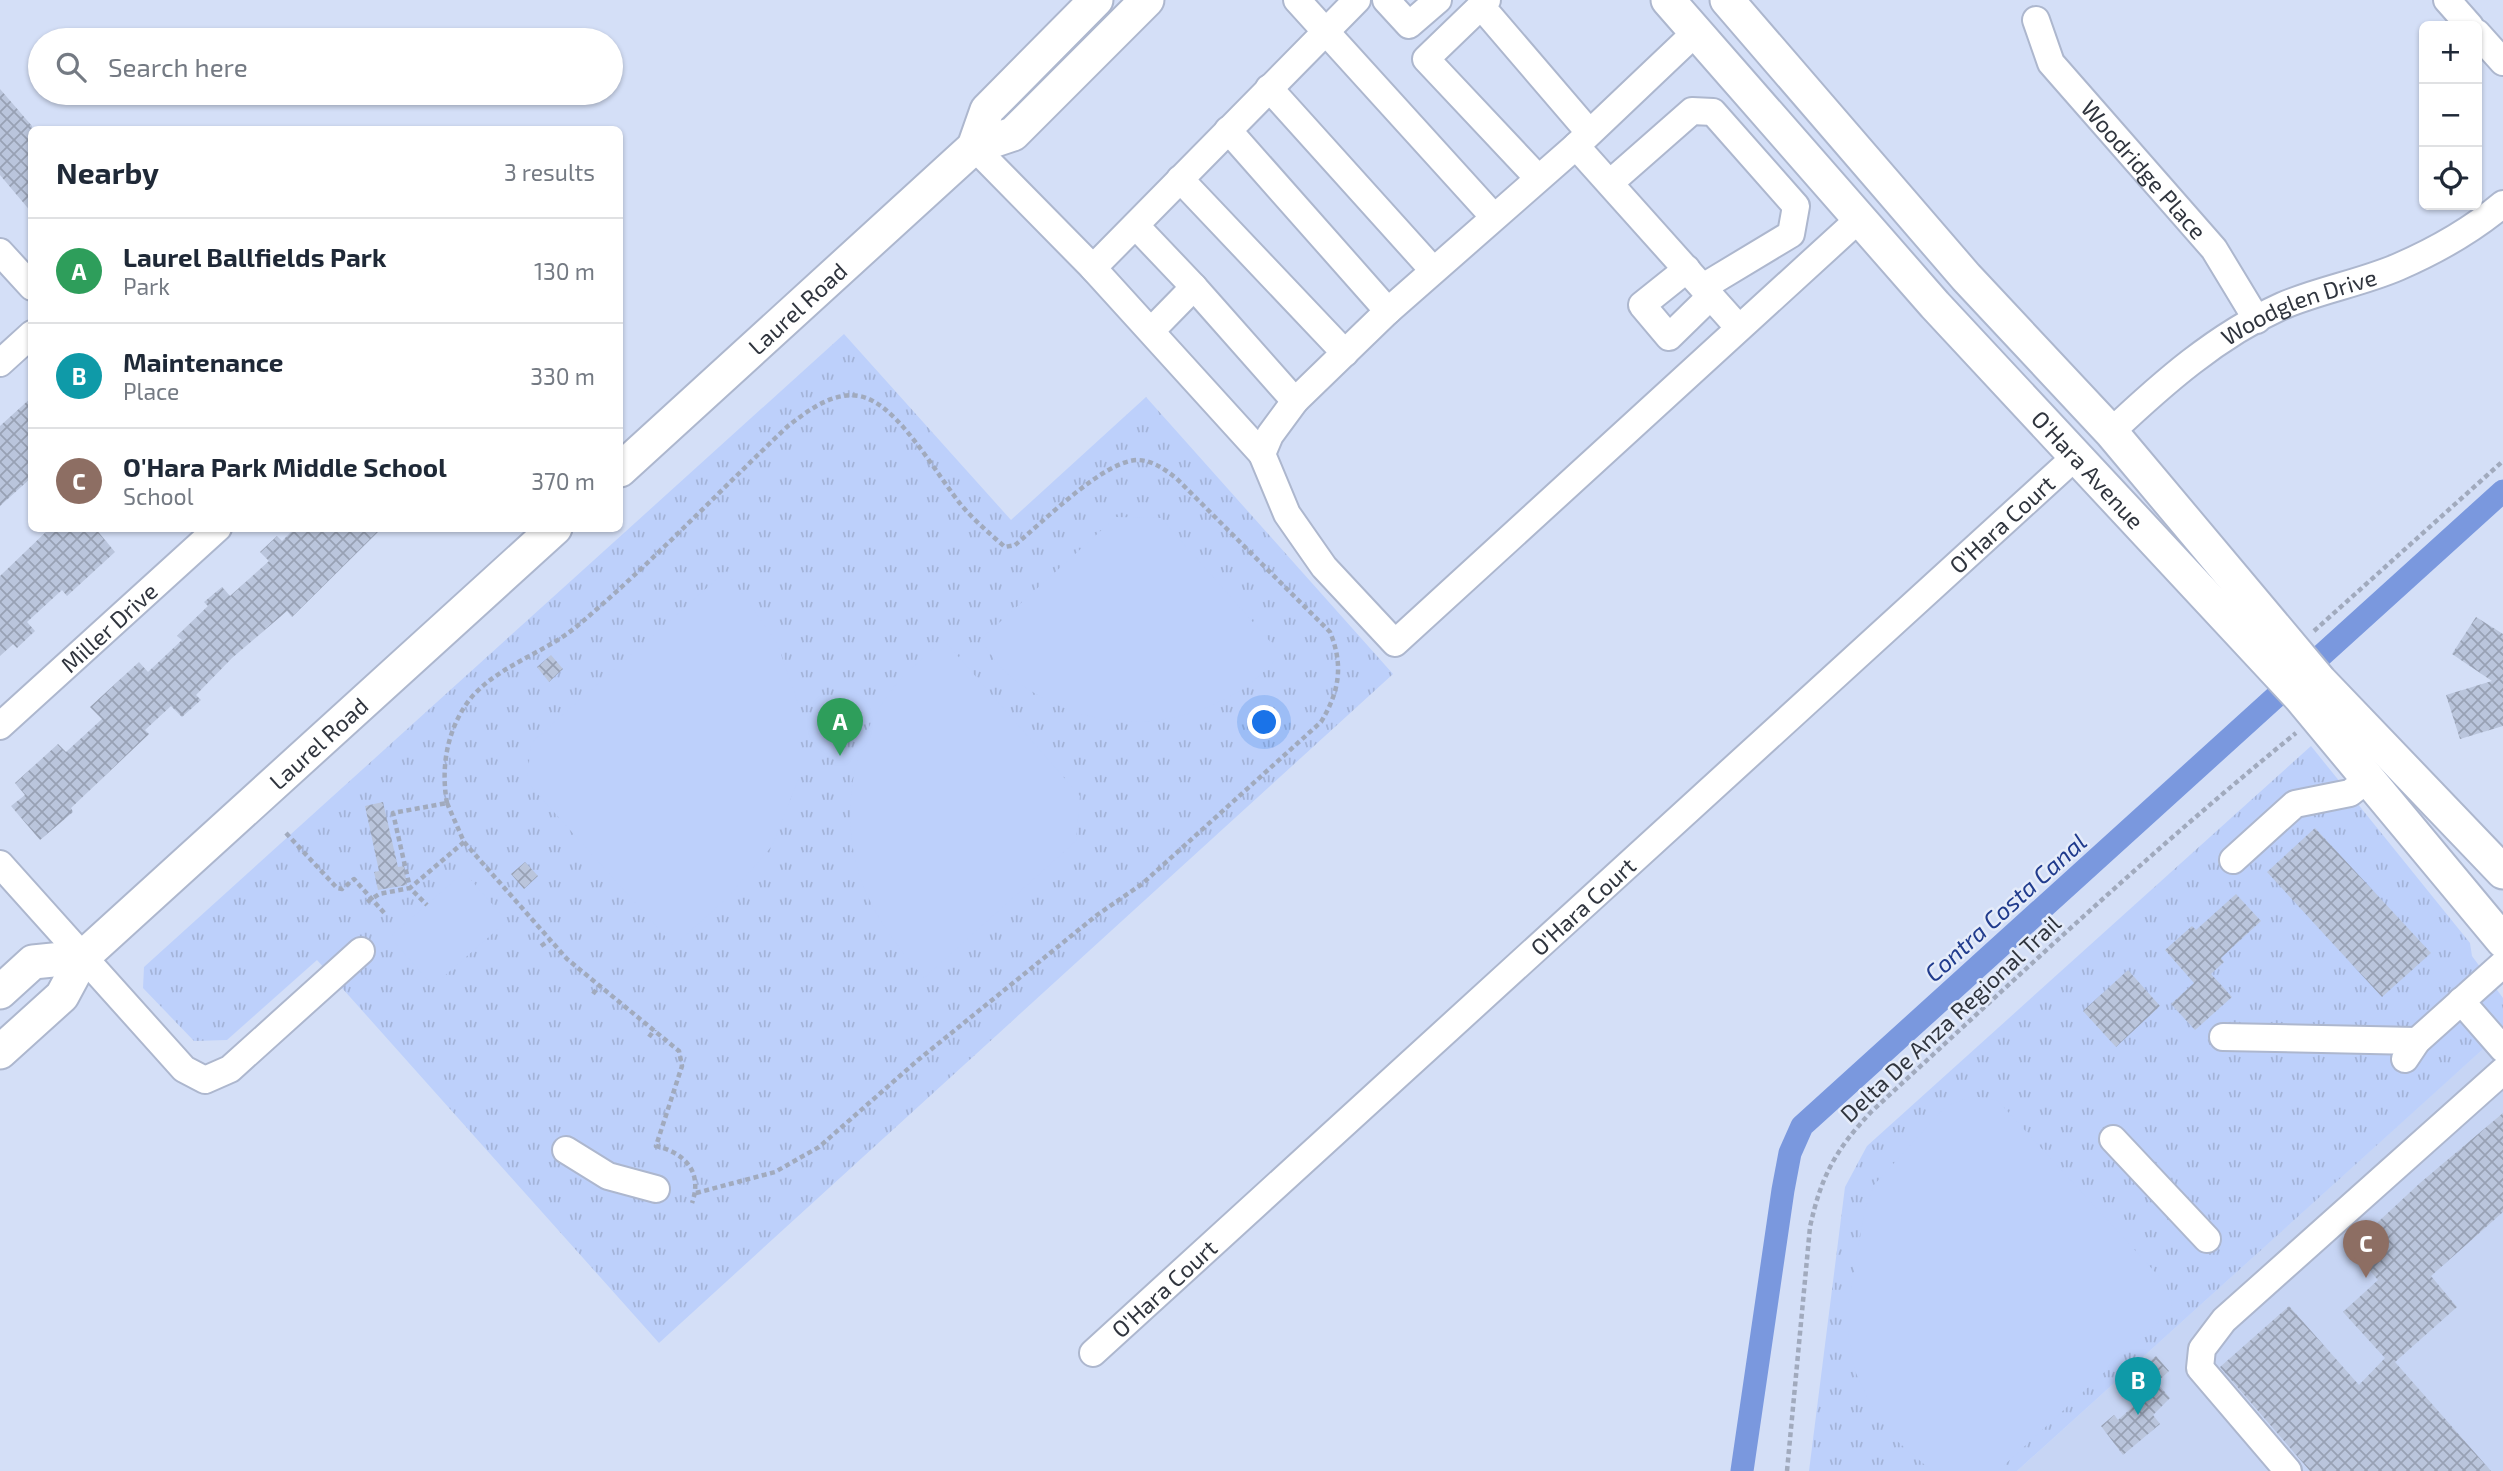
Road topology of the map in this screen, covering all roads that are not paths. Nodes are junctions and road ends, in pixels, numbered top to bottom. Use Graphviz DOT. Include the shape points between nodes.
graph roads {
  1 [pos="1096,0"];
  2 [pos="1147,0"];
  3 [pos="1297,0"];
  4 [pos="1357,0"];
  5 [pos="1387,0"];
  6 [pos="1438,0"];
  7 [pos="1668,0"];
  8 [pos="1727,0"];
  9 [pos="2447,0"];
  10 [pos="1484,3"];
  11 [pos="2036,20"];
  12 [pos="2466,21"];
  13 [pos="1325,31"];
  14 [pos="1695,33"];
  15 [pos="2482,39"];
  16 [pos="2503,62"];
  17 [pos="1269,88"];
  18 [pos="1228,130"];
  19 [pos="1583,139"];
  20 [pos="974,146"];
  21 [pos="1538,177"];
  22 [pos="1180,179"];
  23 [pos="1610,183"];
  24 [pos="2503,204"];
  25 [pos="1493,216"];
  26 [pos="1858,219"];
  27 [pos="1136,226"];
  28 [pos="0,252"];
  29 [pos="1433,270"];
  30 [pos="1097,272"];
  31 [pos="28,283"];
  32 [pos="1700,284"];
  33 [pos="1194,287"];
  34 [pos="1388,311"];
  35 [pos="2257,320"];
  36 [pos="1740,328"];
  37 [pos="1151,331"];
  38 [pos="28,338"];
  39 [pos="1345,353"];
  40 [pos="0,363"];
  41 [pos="1295,401"];
  42 [pos="2110,432"];
  43 [pos="1262,454"];
  44 [pos="2074,458"];
  45 [pos="623,467"];
  46 [pos="214,532"];
  47 [pos="551,532"];
  48 [pos="2302,679"];
  49 [pos="0,726"];
  50 [pos="2368,779"];
  51 [pos="2233,860"];
  52 [pos="0,864"];
  53 [pos="2503,872"];
  54 [pos="2503,941"];
  55 [pos="361,951"];
  56 [pos="83,957"];
  57 [pos="2503,964"];
  58 [pos="0,992"];
  59 [pos="2461,1002"];
  60 [pos="2223,1037"];
  61 [pos="2503,1049"];
  62 [pos="0,1052"];
  63 [pos="2503,1070"];
  64 [pos="2113,1139"];
  65 [pos="566,1150"];
  66 [pos="656,1189"];
  67 [pos="2207,1239"];
  68 [pos="1093,1353"];
  69 [pos="2288,1471"];
  1 -- 20 [label="main road, Laurel Road" via="987,110"];
  2 -- 20 [label="main road, Laurel Road" via="1013,134"];
  3 -- 13 [label="street"];
  4 -- 13 [label="street"];
  5 -- 6 [label="street" via="1409,25"];
  7 -- 14 [label="main road, O'Hara Avenue"];
  8 -- 42 [label="main road, O'Hara Avenue" via="1966,277"];
  9 -- 12 [label="street"];
  10 -- 19 [label="street"];
  10 -- 21 [label="street" via="1426,59"];
  11 -- 35 [label="street, Woodridge Place" via="2051,63 2214,249"];
  13 -- 17 [label="street"];
  13 -- 25 [label="street"];
  14 -- 19 [label="street"];
  14 -- 26 [label="main road, O'Hara Avenue"];
  15 -- 16 [label="street"];
  17 -- 18 [label="street"];
  17 -- 29 [label="street"];
  18 -- 22 [label="street"];
  18 -- 34 [label="street"];
  19 -- 21 [label="street"];
  19 -- 23 [label="street"];
  20 -- 30 [label="street"];
  20 -- 45 [label="main road, Laurel Road"];
  21 -- 25 [label="street"];
  22 -- 27 [label="street"];
  22 -- 39 [label="street"];
  23 -- 32 [label="street"];
  23 -- 32 [label="street" via="1692,111 1713,112 1796,206 1796,216 1791,234"];
  24 -- 35 [label="street, Woodglen Drive" via="2446,243 2397,268 2283,306"];
  25 -- 29 [label="street"];
  26 -- 36 [label="street"];
  26 -- 44 [label="main road, O'Hara Avenue"];
  27 -- 30 [label="street" via="1093,268"];
  27 -- 33 [label="street"];
  28 -- 31 [label="street"];
  29 -- 34 [label="street"];
  30 -- 37 [label="street"];
  32 -- 36 [label="street"];
  33 -- 37 [label="street"];
  33 -- 41 [label="street"];
  34 -- 39 [label="street"];
  35 -- 42 [label="street, Woodglen Drive" via="2193,359"];
  36 -- 43 [label="street" via="1395,643 1316,557 1287,514"];
  37 -- 43 [label="street"];
  38 -- 40 [label="street"];
  39 -- 41 [label="street"];
  41 -- 43 [label="street"];
  42 -- 48 [label="main road, O'Hara Avenue"];
  44 -- 48 [label="main road, O'Hara Avenue"];
  44 -- 68 [label="street, O'Hara Court"];
  46 -- 49 [label="street, Miller Drive"];
  47 -- 56 [label="main road, Laurel Road"];
  48 -- 50 [label="main road, O'Hara Avenue"];
  48 -- 53 [label="main road, O'Hara Avenue"];
  50 -- 51 [label="street" via="2350,793 2295,804"];
  50 -- 54 [label="main road, O'Hara Avenue"];
  52 -- 56 [label="street"];
  55 -- 56 [label="street" via="230,1069 205,1080 184,1069"];
  56 -- 58 [label="main road" via="33,962"];
  56 -- 62 [label="main road, Laurel Road" via="62,996"];
  57 -- 59 [label="street"];
  59 -- 60 [label="street" via="2411,1050"];
  59 -- 61 [label="street"];
  63 -- 69 [label="street" via="2224,1320 2202,1349 2200,1368"];
  64 -- 67 [label="street"];
  65 -- 66 [label="street" via="608,1176"];
}
